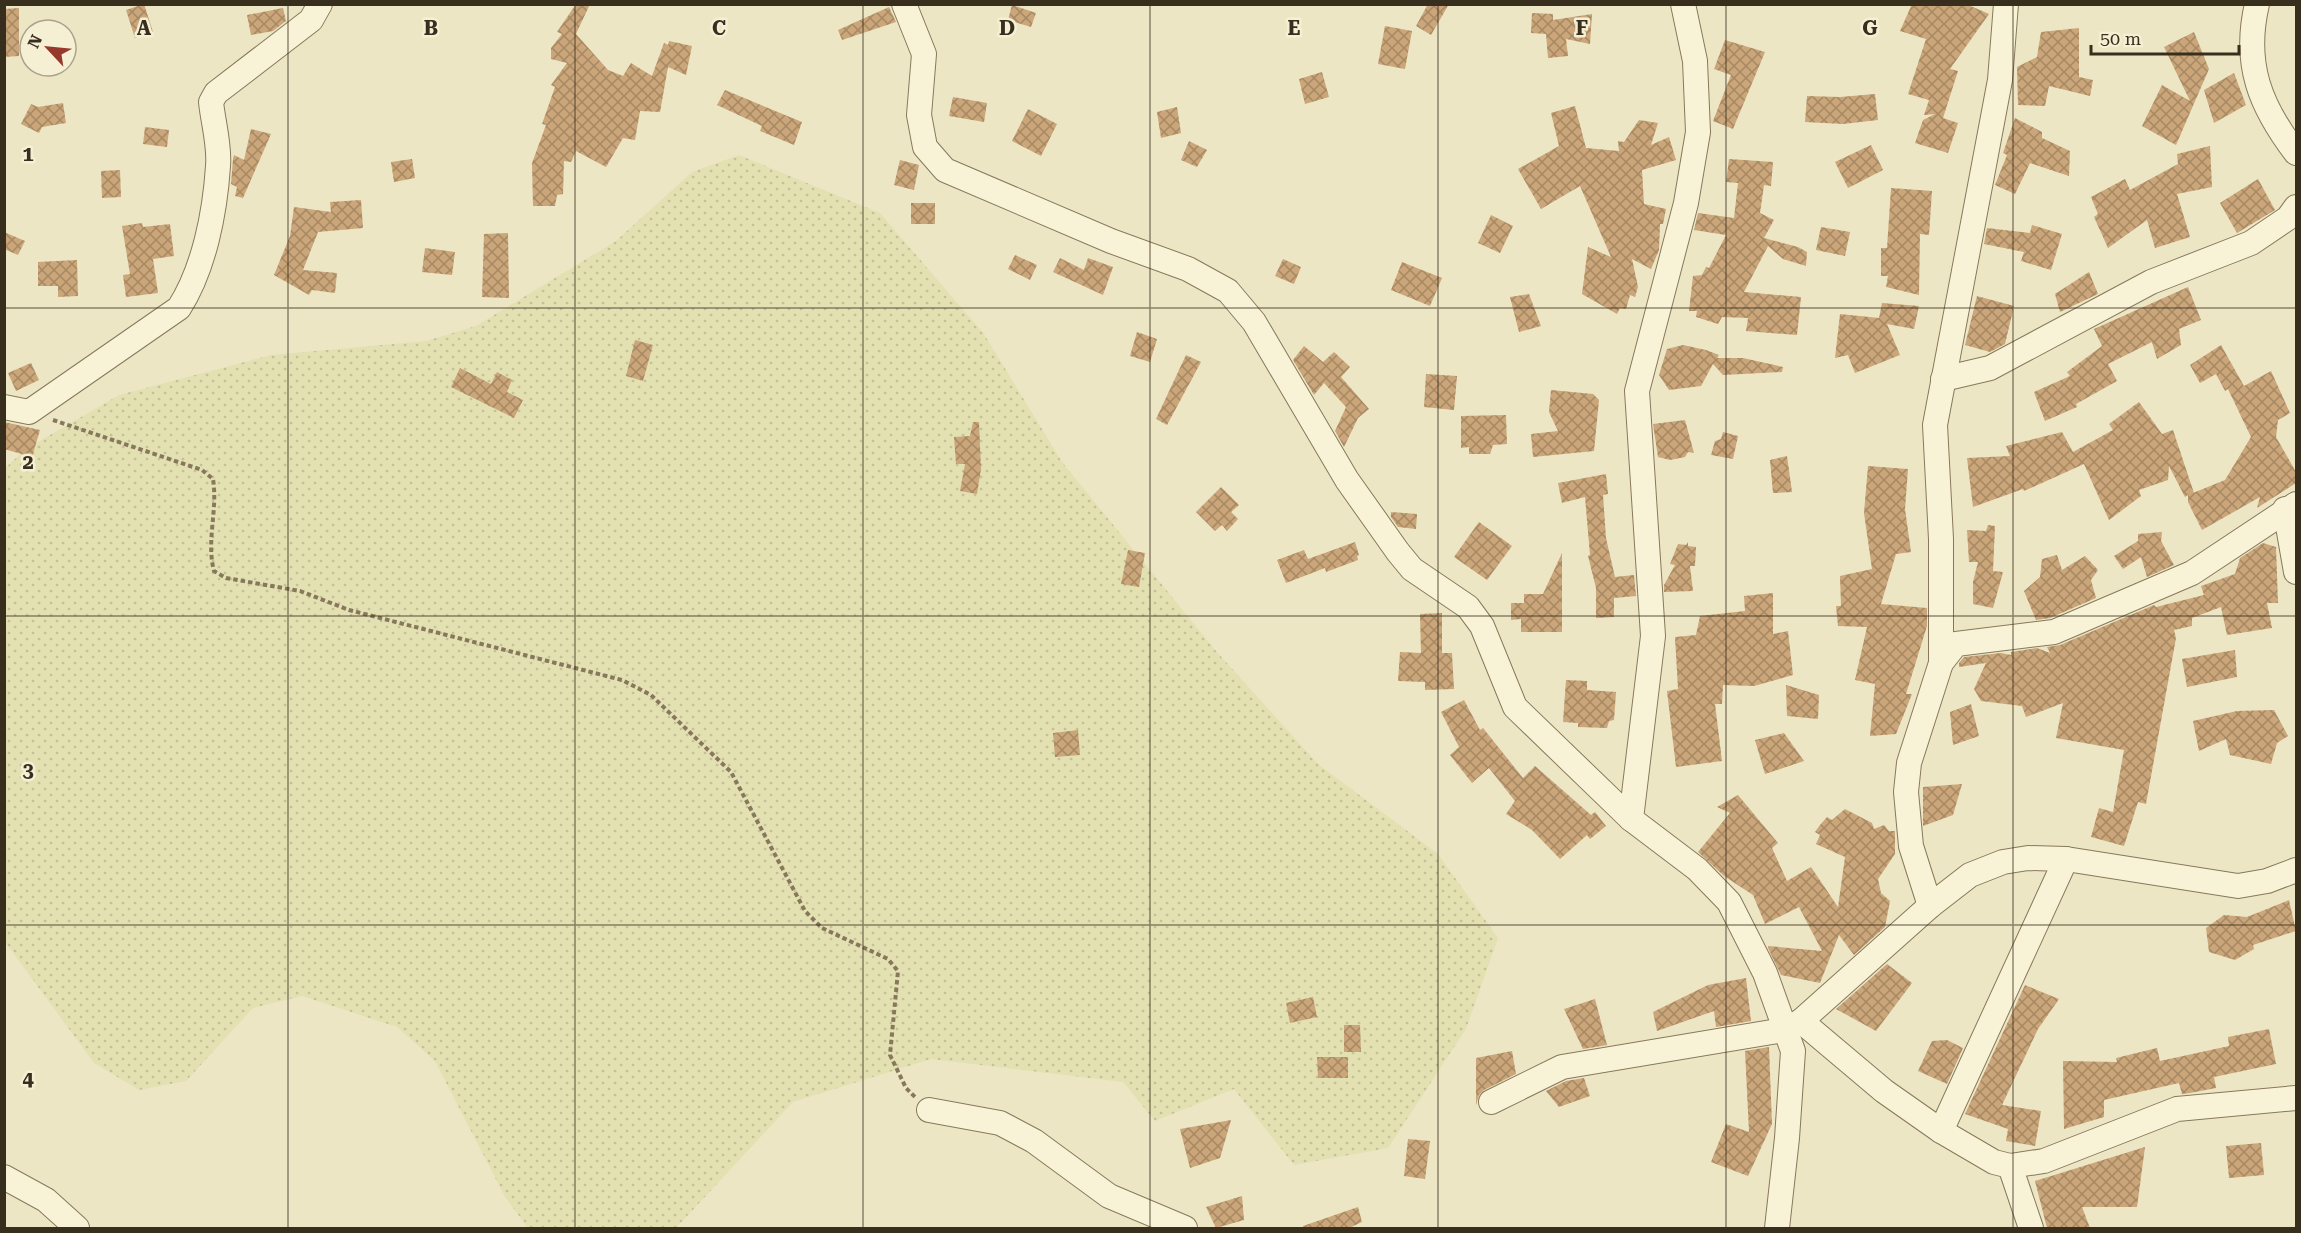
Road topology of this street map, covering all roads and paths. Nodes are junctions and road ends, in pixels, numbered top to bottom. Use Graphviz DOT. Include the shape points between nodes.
graph roads {
  1 [pos="320,4"];
  2 [pos="904,4"];
  3 [pos="1683,4"];
  4 [pos="2006,4"];
  5 [pos="2257,4"];
  6 [pos="2296,153"];
  7 [pos="2296,207"];
  8 [pos="1943,379"];
  9 [pos="4,407"];
  10 [pos="29,412"];
  11 [pos="2291,507"];
  12 [pos="2296,572"];
  13 [pos="1941,663"];
  14 [pos="1631,819"];
  15 [pos="2066,859"];
  16 [pos="2296,870"];
  17 [pos="1930,906"];
  18 [pos="1792,1025"];
  19 [pos="2296,1098"];
  20 [pos="1491,1102"];
  21 [pos="929,1110"];
  22 [pos="1941,1131"];
  23 [pos="2010,1166"];
  24 [pos="4,1177"];
  25 [pos="77,1228"];
  26 [pos="1185,1228"];
  27 [pos="1777,1228"];
  28 [pos="2031,1228"];
  1 -- 10 [label="street" via="311,20 216,93 211,102 218,165 204,254 192,288 179,308"];
  2 -- 14 [label="street" via="924,54 919,116 925,147 945,170 1111,241 1188,269 1228,291 1254,322 1347,480 1398,552 1412,569 1468,606 1482,626 1515,707"];
  3 -- 14 [label="street" via="1695,61 1698,132 1686,203 1637,391 1653,636"];
  4 -- 8 [label="street" via="2000,80"];
  5 -- 6 [label="street" via="2250,34 2253,70 2273,119"];
  7 -- 8 [label="street" via="2288,218 2251,243 2151,282 1990,368"];
  8 -- 13 [label="street" via="1935,425 1941,538"];
  9 -- 10 [label="street"];
  10 -- 21 [label="path" via="202,471 213,479 216,495 210,557 214,571 226,578 300,591 349,610 622,680 651,695 731,772 806,911 822,928 888,959 898,971 890,1055 906,1088"];
  11 -- 12 [label="street"];
  11 -- 13 [label="street" via="2192,573 2054,632 1956,644"];
  13 -- 17 [label="street" via="1910,763 1906,792 1911,846"];
  14 -- 18 [label="street" via="1697,869 1729,902"];
  15 -- 16 [label="street" via="2238,886"];
  15 -- 17 [label="street" via="2003,862 1970,875"];
  15 -- 22 [label="street"];
  17 -- 18 [label="street"];
  18 -- 20 [label="street" via="1562,1066"];
  18 -- 22 [label="street"];
  18 -- 27 [label="street" via="1787,1138"];
  19 -- 23 [label="street" via="2177,1109 2044,1161"];
  21 -- 26 [label="street" via="1000,1124 1034,1141 1109,1196"];
  22 -- 23 [label="street" via="1995,1162"];
  23 -- 28 [label="street"];
  24 -- 25 [label="street" via="46,1200"];
}
